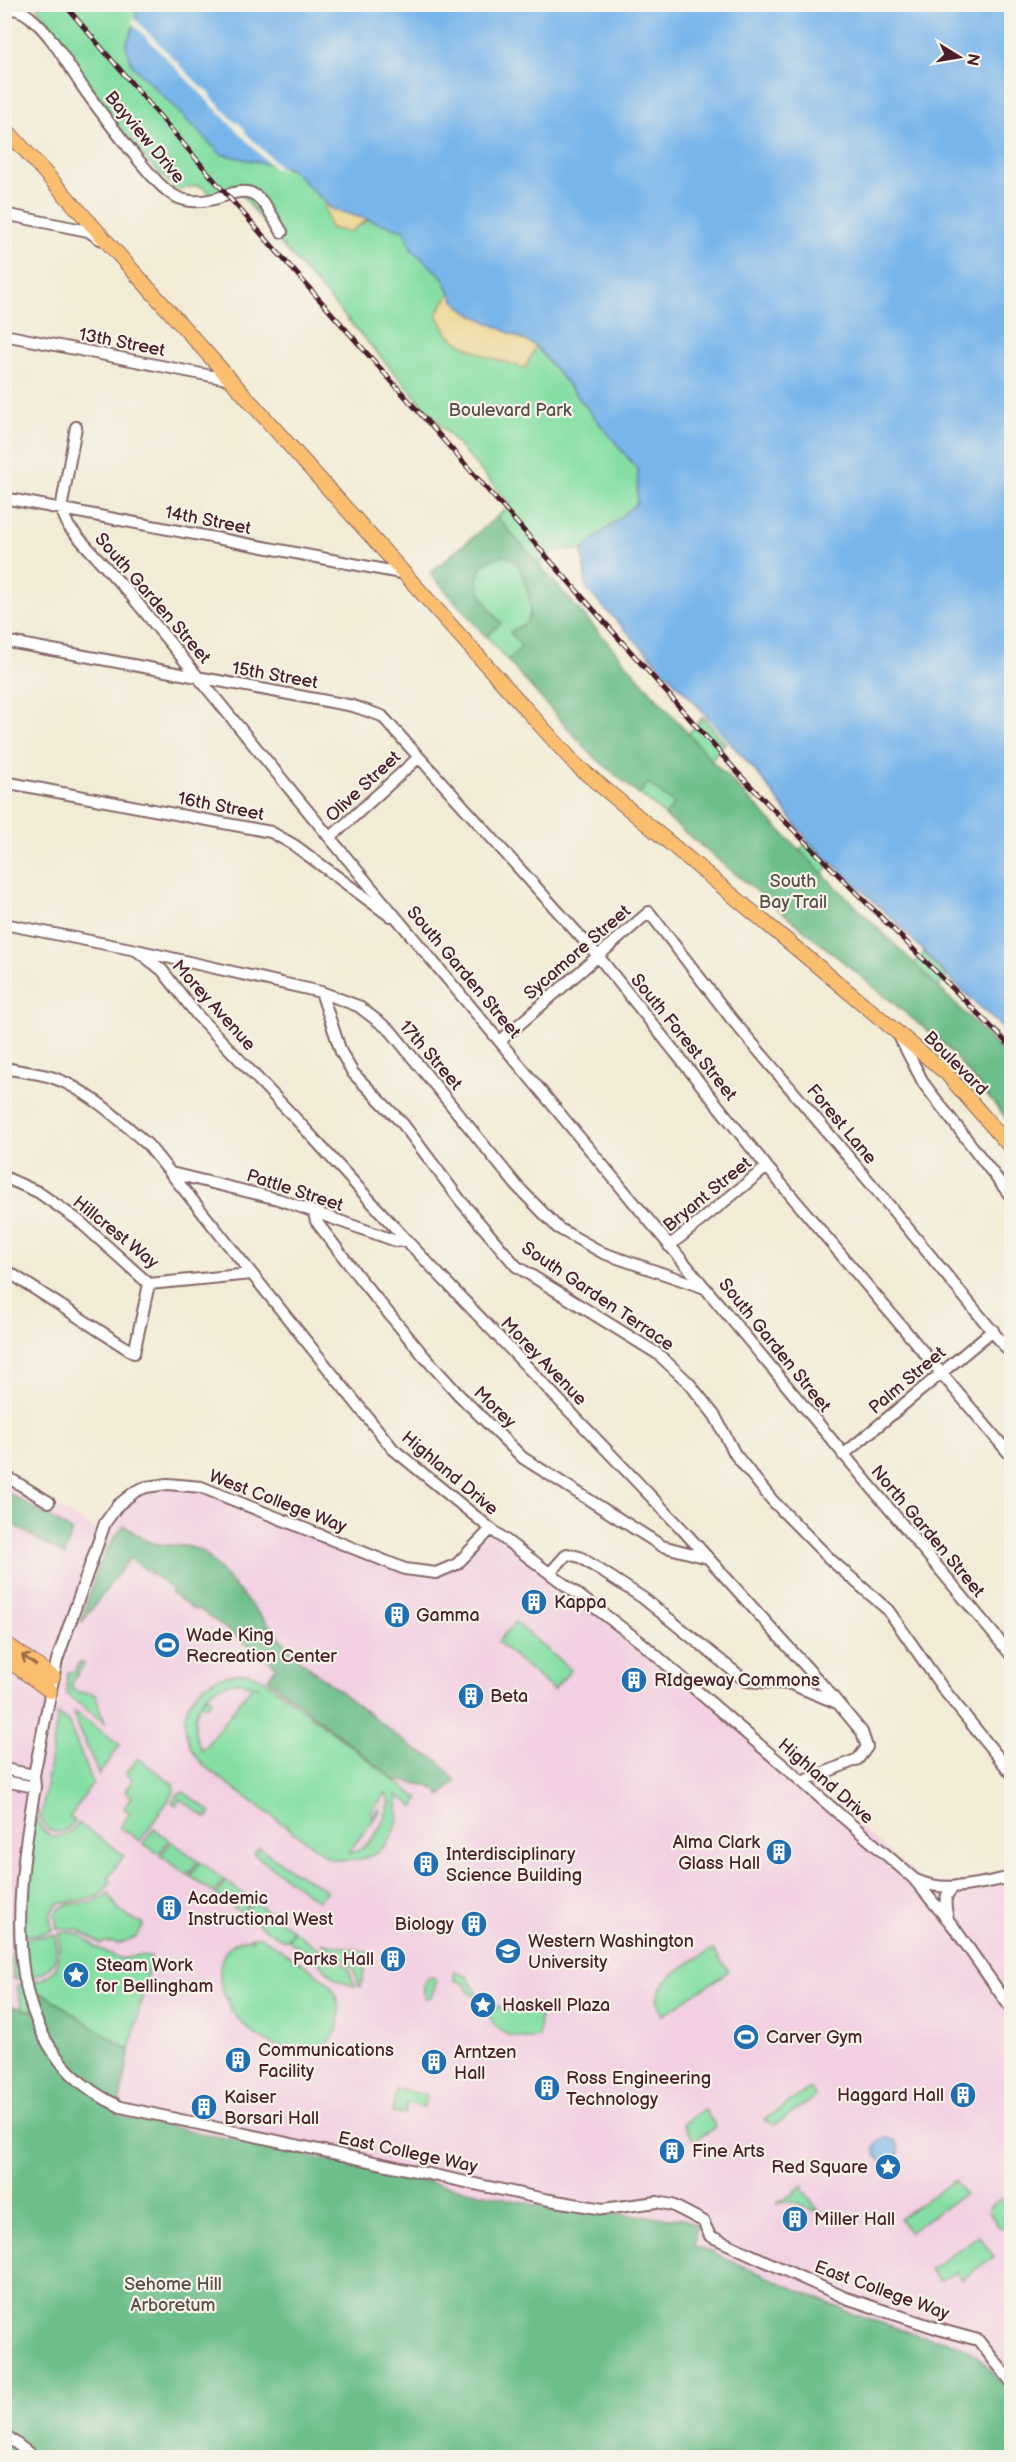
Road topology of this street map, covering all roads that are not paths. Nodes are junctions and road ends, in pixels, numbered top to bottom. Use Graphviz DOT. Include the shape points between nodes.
graph roads {
  1 [pos="4,8"];
  2 [pos="4,127"];
  3 [pos="4,214"];
  4 [pos="282,232"];
  5 [pos="110,246"];
  6 [pos="4,335"];
  7 [pos="233,380"];
  8 [pos="76,428"];
  9 [pos="4,498"];
  10 [pos="61,509"];
  11 [pos="406,574"];
  12 [pos="4,641"];
  13 [pos="201,678"];
  14 [pos="393,729"];
  15 [pos="418,758"];
  16 [pos="4,782"];
  17 [pos="330,838"];
  18 [pos="649,912"];
  19 [pos="4,924"];
  20 [pos="404,927"];
  21 [pos="136,950"];
  22 [pos="598,956"];
  23 [pos="321,992"];
  24 [pos="897,1032"];
  25 [pos="500,1041"];
  26 [pos="4,1068"];
  27 [pos="1011,1149"];
  28 [pos="767,1167"];
  29 [pos="171,1173"];
  30 [pos="4,1177"];
  31 [pos="1011,1198"];
  32 [pos="314,1213"];
  33 [pos="407,1241"];
  34 [pos="669,1246"];
  35 [pos="4,1269"];
  36 [pos="251,1274"];
  37 [pos="149,1284"];
  38 [pos="708,1289"];
  39 [pos="993,1330"];
  40 [pos="1011,1355"];
  41 [pos="942,1373"];
  42 [pos="843,1455"];
  43 [pos="1011,1457"];
  44 [pos="4,1475"];
  45 [pos="50,1503"];
  46 [pos="491,1529"];
  47 [pos="708,1558"];
  48 [pos="550,1573"];
  49 [pos="4,1642"];
  50 [pos="1011,1656"];
  51 [pos="4,1657"];
  52 [pos="53,1677"];
  53 [pos="50,1691"];
  54 [pos="838,1703"];
  55 [pos="4,1769"];
  56 [pos="1011,1774"];
  57 [pos="34,1775"];
  58 [pos="4,1781"];
  59 [pos="802,1782"];
  60 [pos="35,1787"];
  61 [pos="1011,1877"];
  62 [pos="913,1878"];
  63 [pos="957,1886"];
  64 [pos="948,1920"];
  65 [pos="9,1930"];
  66 [pos="1011,2010"];
  67 [pos="60,2077"];
  68 [pos="1011,2383"];
  69 [pos="4,2434"];
  70 [pos="35,2457"];
  1 -- 4 [label="street, Bayview Drive" via="28,15 48,36 118,135 147,171 176,198 196,202 249,193 262,203"];
  2 -- 5 [label="main road, Boulevard"];
  3 -- 5 [label="street" via="88,231"];
  5 -- 7 [label="main road, Boulevard"];
  6 -- 7 [label="street, 13th Street"];
  7 -- 11 [label="main road, Boulevard"];
  8 -- 10 [label="street"];
  9 -- 10 [label="street, 14th Street"];
  10 -- 11 [label="street, 14th Street"];
  10 -- 13 [label="street, South Garden Street" via="69,527"];
  11 -- 24 [label="main road, Boulevard" via="576,765"];
  12 -- 13 [label="street, 15th Street"];
  13 -- 14 [label="street, 15th Street" via="353,706 382,716"];
  13 -- 17 [label="street, South Garden Street"];
  14 -- 15 [label="street, South Forest Street"];
  15 -- 17 [label="street, Olive Street"];
  15 -- 22 [label="street, South Forest Street"];
  16 -- 20 [label="street, 16th Street" via="271,832"];
  17 -- 20 [label="street, South Garden Street"];
  18 -- 22 [label="street, Sycamore Street"];
  18 -- 39 [label="street, Forest Lane" via="730,1017"];
  19 -- 21 [label="street, 17th Street"];
  20 -- 25 [label="street, South Garden Street"];
  21 -- 23 [label="street, 17th Street"];
  21 -- 33 [label="street, Morey Avenue" via="162,970 197,1015"];
  22 -- 25 [label="street, Sycamore Street"];
  22 -- 28 [label="street, South Forest Street"];
  23 -- 38 [label="street, 17th Street" via="358,1006 391,1031 517,1185 558,1228 603,1252"];
  23 -- 56 [label="street, South Garden Terrace" via="340,1052 354,1073 403,1124 459,1200 516,1266 658,1354 689,1383 715,1416 735,1454 780,1508 888,1611"];
  24 -- 27 [label="main road, Boulevard" via="946,1073"];
  24 -- 31 [label="street" via="924,1084"];
  25 -- 34 [label="street, South Garden Street"];
  26 -- 29 [label="street, Highland Drive" via="52,1078 102,1106 148,1145"];
  28 -- 34 [label="street, Bryant Street"];
  28 -- 41 [label="street, South Forest Street"];
  29 -- 32 [label="street, Pattle Street" via="278,1199"];
  29 -- 36 [label="street, Highland Drive"];
  30 -- 37 [label="street, Hillcrest Way" via="38,1192 78,1220"];
  32 -- 33 [label="street, Pattle Street" via="396,1241"];
  32 -- 47 [label="street, Morey" via="360,1280 423,1355 523,1458 662,1546"];
  33 -- 47 [label="street, Morey Avenue"];
  34 -- 38 [label="street, South Garden Street"];
  35 -- 37 [label="street" via="134,1353"];
  36 -- 37 [label="street, Hillcrest Way"];
  36 -- 46 [label="street, Highland Drive" via="393,1449"];
  38 -- 42 [label="street, South Garden Street"];
  39 -- 40 [label="street, Forest Lane"];
  39 -- 41 [label="street, Palm Street"];
  41 -- 42 [label="street, Palm Street"];
  41 -- 43 [label="street, South Forest Street"];
  42 -- 50 [label="street, North Garden Street"];
  44 -- 45 [label="street"];
  46 -- 48 [label="street, Highland Drive"];
  46 -- 52 [label="street, West College Way" via="457,1564 436,1573 405,1569 212,1491 179,1484 146,1487 118,1505 105,1523"];
  47 -- 54 [label="street, Morey Avenue"];
  48 -- 54 [label="street" via="567,1554 580,1557 643,1598 746,1682 791,1684"];
  48 -- 59 [label="street, Highland Drive" via="642,1643"];
  52 -- 49 [label="main road, one-way"];
  51 -- 53 [label="main road"];
  52 -- 53 [label="street, West College Way"];
  53 -- 57 [label="street, West College Way"];
  54 -- 59 [label="street, Morey Avenue" via="862,1732 867,1747 858,1759"];
  55 -- 57 [label="street"];
  57 -- 60 [label="street, West College Way"];
  58 -- 60 [label="street"];
  59 -- 62 [label="street, Highland Drive"];
  60 -- 65 [label="street"];
  61 -- 63 [label="street"];
  62 -- 63 [label="street" via="937,1887"];
  62 -- 64 [label="street"];
  63 -- 64 [label="street" via="945,1898"];
  64 -- 66 [label="street"];
  67 -- 68 [label="street, East College Way" via="97,2099 121,2107 544,2199 603,2209 657,2202 672,2205 703,2221 710,2236 846,2298 978,2340"];
  69 -- 70 [label="street"];
}
